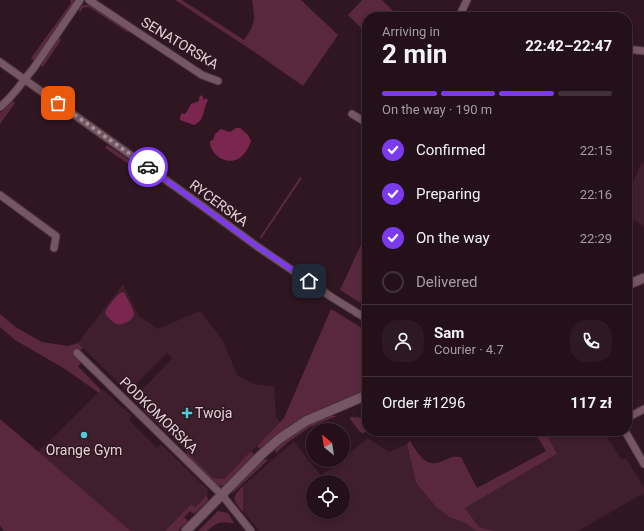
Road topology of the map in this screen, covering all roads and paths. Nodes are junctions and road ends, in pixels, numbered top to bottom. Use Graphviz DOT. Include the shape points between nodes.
graph roads {
  1 [pos="80,0"];
  2 [pos="89,0"];
  3 [pos="467,0"];
  4 [pos="461,12"];
  5 [pos="632,50"];
  6 [pos="644,51"];
  7 [pos="0,62"];
  8 [pos="24,79"];
  9 [pos="218,81"];
  10 [pos="0,107"];
  11 [pos="352,114"];
  12 [pos="362,120"];
  13 [pos="0,195"];
  14 [pos="54,248"];
  15 [pos="644,278"];
  16 [pos="632,283"];
  17 [pos="362,316"];
  18 [pos="77,353"];
  19 [pos="362,397"];
  20 [pos="644,409"];
  21 [pos="632,415"];
  22 [pos="628,436"];
  23 [pos="644,464"];
  24 [pos="222,495"];
  25 [pos="186,531"];
  26 [pos="251,531"];
  1 -- 8 [label="street"];
  2 -- 9 [label="street, SENATORSKA" via="202,75"];
  3 -- 4 [label="street"];
  5 -- 6 [label="street"];
  7 -- 8 [label="street, RYCERSKA"];
  8 -- 10 [label="street" via="9,100"];
  8 -- 17 [label="street, RYCERSKA" via="258,247"];
  11 -- 12 [label="street"];
  13 -- 14 [label="street" via="56,236"];
  15 -- 16 [label="street"];
  18 -- 24 [label="street, PODKOMORSKA"];
  19 -- 24 [label="street" via="298,425 267,450"];
  20 -- 21 [label="street"];
  22 -- 23 [label="street"];
  24 -- 25 [label="street"];
  24 -- 26 [label="street, PODKOMORSKA"];
}
